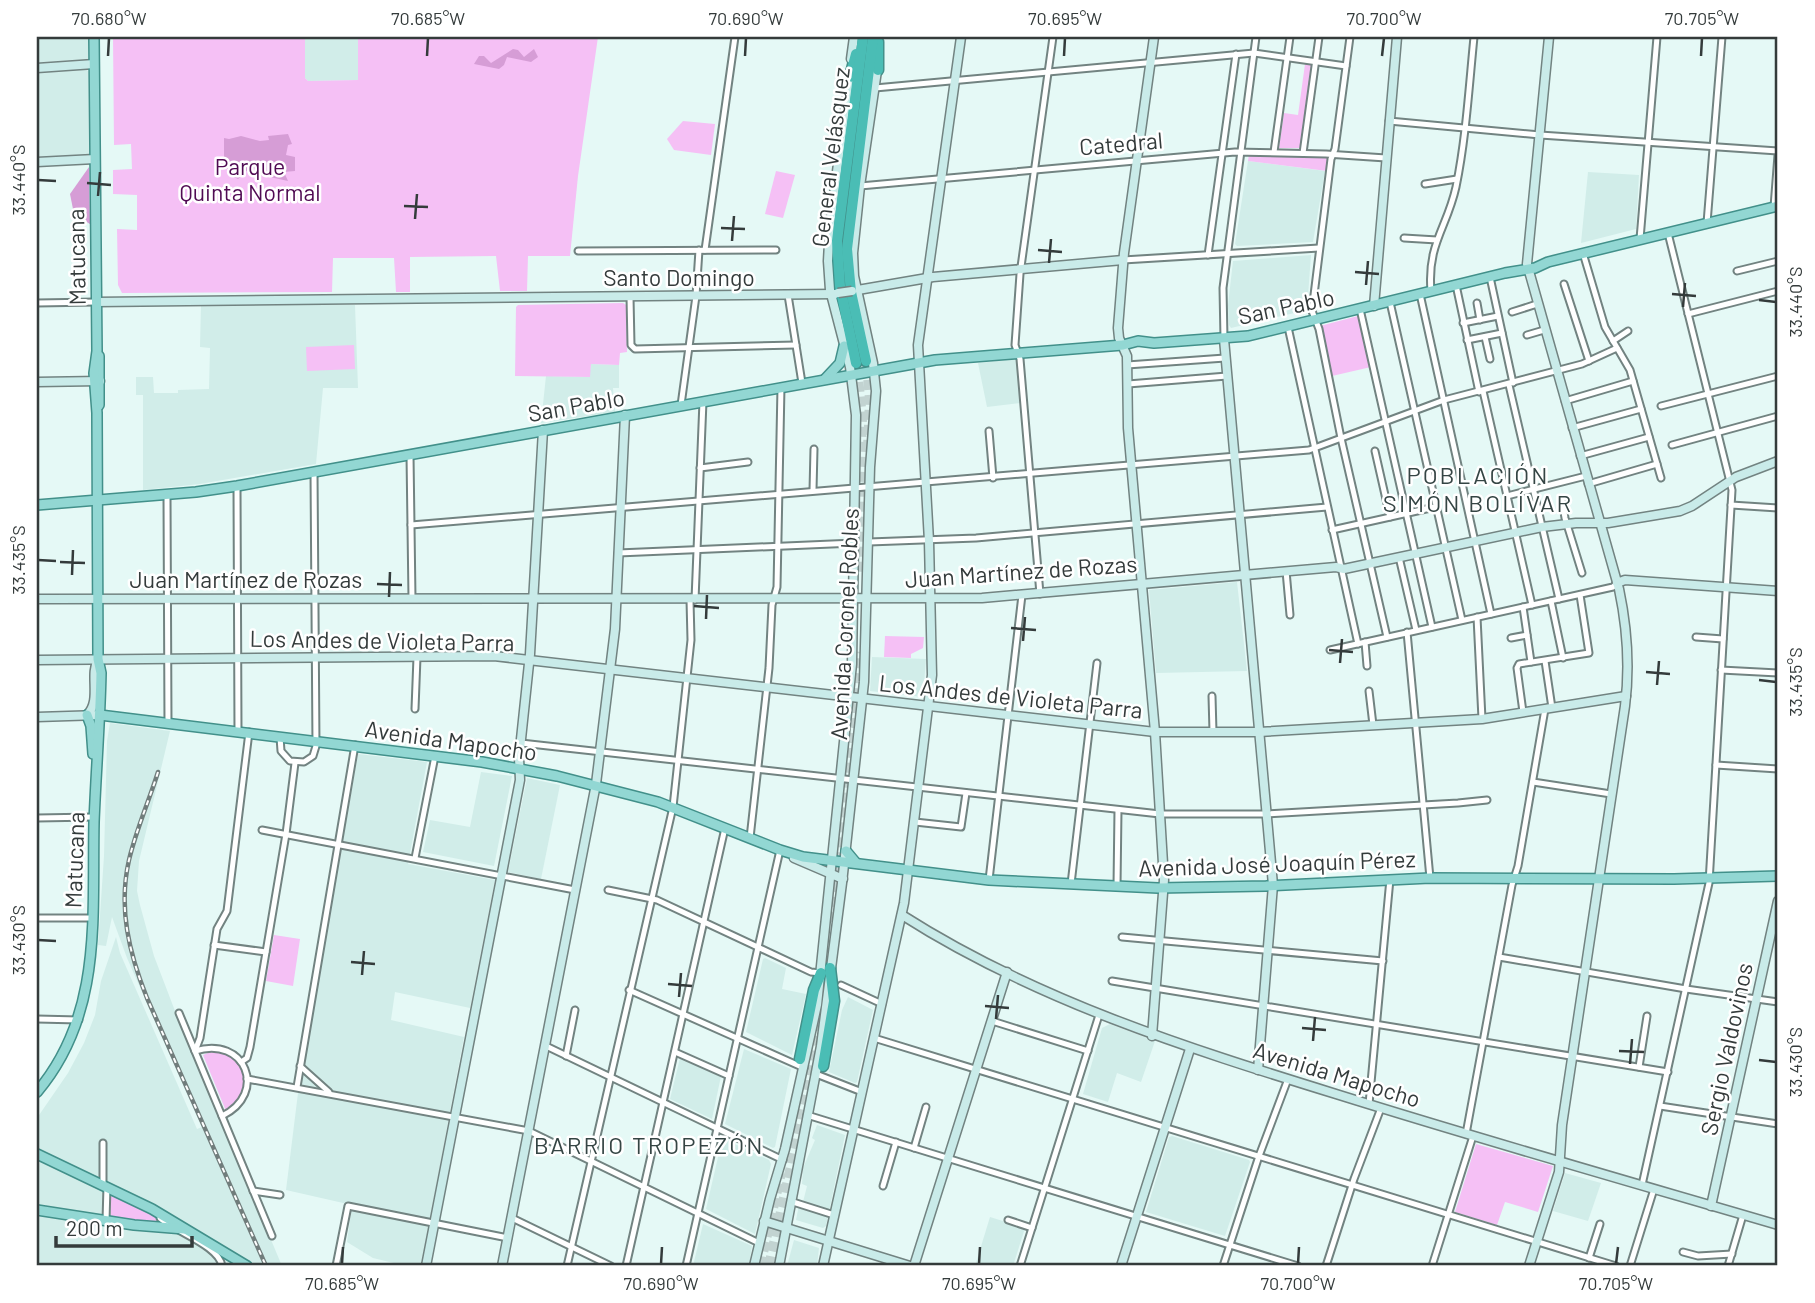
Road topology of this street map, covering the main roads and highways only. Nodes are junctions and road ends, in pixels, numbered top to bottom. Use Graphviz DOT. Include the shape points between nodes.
graph roads {
  1 [pos="94,37"];
  2 [pos="862,37"];
  3 [pos="878,37"];
  4 [pos="878,70"];
  5 [pos="850,77"];
  6 [pos="1776,206"];
  7 [pos="844,345"];
  8 [pos="825,379"];
  9 [pos="97,500"];
  10 [pos="37,505"];
  11 [pos="87,715"];
  12 [pos="100,715"];
  13 [pos="96,773"];
  14 [pos="780,850"];
  15 [pos="846,851"];
  16 [pos="856,863"];
  17 [pos="1778,876"];
  18 [pos="802,1063"];
  19 [pos="820,1070"];
  20 [pos="37,1092"];
  21 [pos="37,1154"];
  22 [pos="37,1210"];
  23 [pos="166,1224"];
  24 [pos="247,1266"];
  1 -- 9 [label="main road, Matucana"];
  2 -- 3 [label="highway, General Velásquez" via="837,241 840,286 861,362 847,249"];
  2 -- 5 [label="highway"];
  3 -- 4 [label="highway"];
  6 -- 8 [label="main road, San Pablo" via="1315,321 1224,339 1018,352"];
  7 -- 8 [label="main road" via="840,363"];
  8 -- 9 [label="main road, San Pablo" via="237,486"];
  9 -- 10 [label="main road, San Pablo"];
  9 -- 12 [label="main road, Matucana"];
  11 -- 13 [label="main road"];
  12 -- 13 [label="main road, Matucana"];
  12 -- 14 [label="main road, Avenida Mapocho" via="435,756 596,784 673,807"];
  13 -- 20 [label="main road, Matucana" via="90,968 79,1020"];
  14 -- 16 [label="main road, Avenida José Joaquín Pérez"];
  15 -- 16 [label="main road"];
  16 -- 17 [label="main road, Avenida José Joaquín Pérez" via="989,880 1164,888 1430,878"];
  18 -- 19 [label="highway" via="814,990 826,971 834,1001"];
  21 -- 23 [label="main road" via="152,1209"];
  22 -- 23 [label="main road"];
  23 -- 24 [label="main road" via="191,1232"];
}
